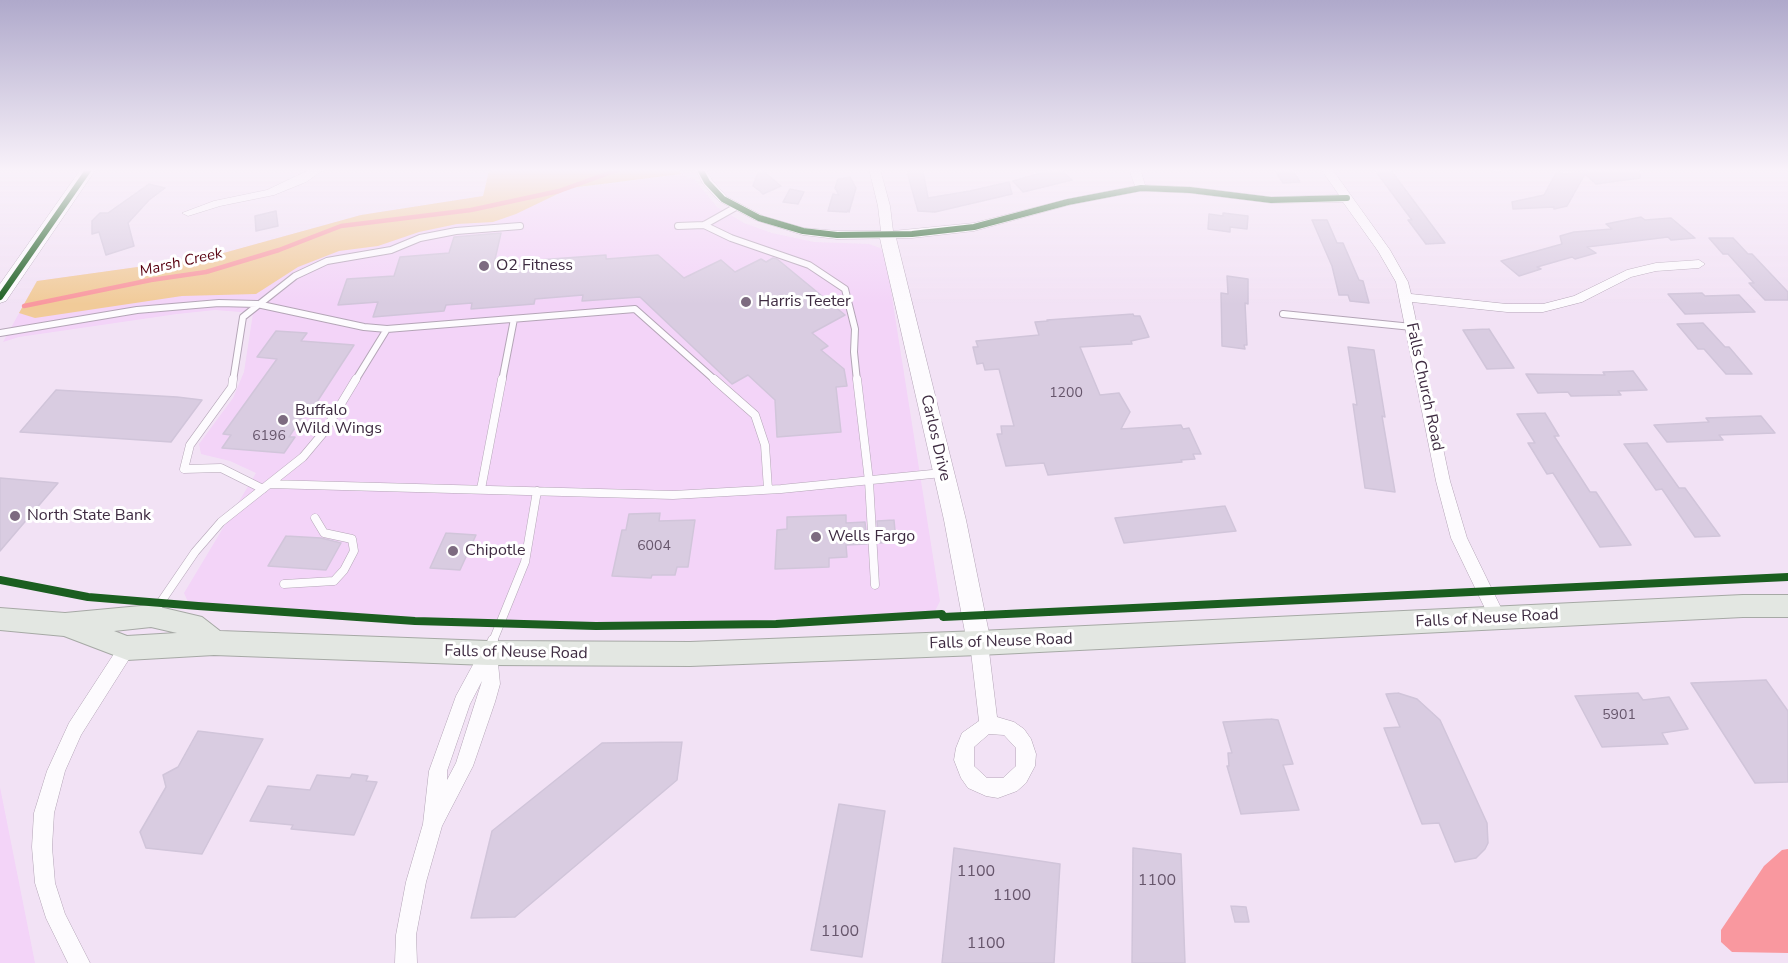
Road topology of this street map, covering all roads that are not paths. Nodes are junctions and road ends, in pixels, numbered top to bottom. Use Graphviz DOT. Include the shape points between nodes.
graph roads {
  1 [pos="58,214"];
  2 [pos="724,214"];
  3 [pos="751,214"];
  4 [pos="885,214"];
  5 [pos="1023,214"];
  6 [pos="1358,214"];
  7 [pos="704,225"];
  8 [pos="520,226"];
  9 [pos="678,226"];
  10 [pos="887,234"];
  11 [pos="1699,264"];
  12 [pos="0,297"];
  13 [pos="1405,297"];
  14 [pos="260,305"];
  15 [pos="1283,314"];
  16 [pos="514,319"];
  17 [pos="1412,327"];
  18 [pos="387,329"];
  19 [pos="0,333"];
  20 [pos="943,473"];
  21 [pos="869,481"];
  22 [pos="266,487"];
  23 [pos="481,489"];
  24 [pos="768,489"];
  25 [pos="537,491"];
  26 [pos="315,518"];
  27 [pos="284,584"];
  28 [pos="874,585"];
  29 [pos="1788,606"];
  30 [pos="151,616"];
  31 [pos="1498,618"];
  32 [pos="0,619"];
  33 [pos="65,625"];
  34 [pos="214,643"];
  35 [pos="979,643"];
  36 [pos="128,648"];
  37 [pos="488,653"];
  38 [pos="989,726"];
  39 [pos="79,963"];
  40 [pos="406,963"];
  1 -- 12 [label="street"];
  2 -- 7 [label="lane"];
  3 -- 10 [label="street" via="803,231"];
  4 -- 10 [label="street"];
  5 -- 10 [label="street" via="974,227"];
  6 -- 13 [label="street, Falls Church Road" via="1402,282"];
  7 -- 9 [label="lane"];
  7 -- 21 [label="lane" via="808,265 845,289 855,329 854,352"];
  8 -- 14 [label="lane" via="456,231 420,238 391,250 327,261 295,276"];
  10 -- 20 [label="street, Carlos Drive"];
  11 -- 13 [label="street" via="1627,274 1578,299 1543,308"];
  13 -- 17 [label="street, Falls Church Road"];
  14 -- 18 [label="lane"];
  14 -- 19 [label="lane" via="219,303 137,310"];
  14 -- 22 [label="lane" via="243,317 232,387 190,445 184,469 221,468"];
  15 -- 17 [label="lane"];
  16 -- 18 [label="lane"];
  16 -- 23 [label="lane"];
  16 -- 24 [label="lane" via="635,309 755,415 765,446"];
  17 -- 31 [label="street, Falls Church Road" via="1443,481 1459,538"];
  18 -- 22 [label="lane" via="324,432 303,457"];
  20 -- 21 [label="lane"];
  20 -- 35 [label="street, Carlos Drive"];
  21 -- 24 [label="lane"];
  21 -- 28 [label="lane"];
  22 -- 23 [label="lane"];
  22 -- 30 [label="lane" via="221,522"];
  23 -- 25 [label="lane"];
  24 -- 25 [label="lane" via="662,495"];
  25 -- 37 [label="lane" via="525,562"];
  26 -- 27 [label="lane" via="324,532 352,539 354,551 333,581"];
  29 -- 31 [label="main road, Falls of Neuse Road"];
  30 -- 33 [label="main road, Falls of Neuse Road"];
  30 -- 34 [label="main road, Falls of Neuse Road" via="192,625"];
  31 -- 35 [label="main road, Falls of Neuse Road"];
  32 -- 33 [label="main road, Falls of Neuse Road"];
  33 -- 36 [label="main road, Falls of Neuse Road"];
  34 -- 36 [label="main road, Falls of Neuse Road"];
  34 -- 37 [label="main road, Falls of Neuse Road"];
  35 -- 37 [label="main road, Falls of Neuse Road" via="690,654"];
  35 -- 38 [label="street"];
  36 -- 39 [label="street" via="75,729 56,771 44,813 45,883 56,918"];
  37 -- 40 [label="street" via="491,684 486,702 464,766 433,824 416,882 406,935"];
}
